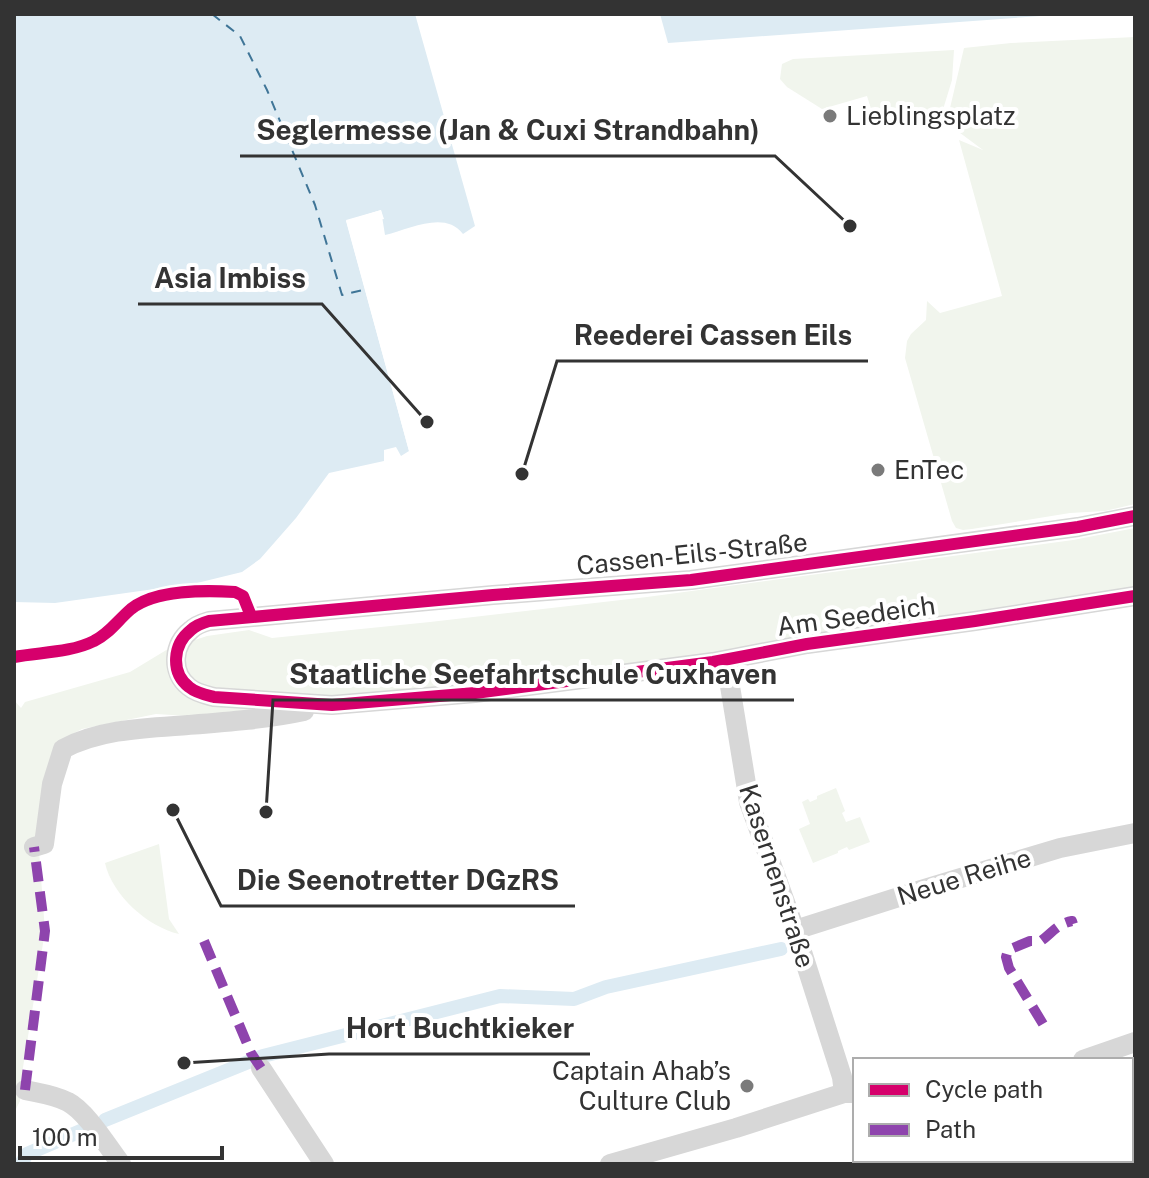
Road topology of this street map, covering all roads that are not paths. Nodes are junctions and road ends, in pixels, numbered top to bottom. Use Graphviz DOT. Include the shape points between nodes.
graph roads {
  1 [pos="1135,516"];
  2 [pos="1135,596"];
  3 [pos="251,616"];
  4 [pos="713,662"];
  5 [pos="332,705"];
  6 [pos="1135,833"];
  7 [pos="34,847"];
  8 [pos="795,930"];
  9 [pos="1135,1042"];
  10 [pos="1089,1058"];
  11 [pos="261,1068"];
  12 [pos="25,1090"];
  13 [pos="850,1093"];
  14 [pos="121,1164"];
  15 [pos="324,1164"];
  16 [pos="610,1164"];
  1 -- 3 [label="street, Cassen-Eils-Straße" via="691,580"];
  2 -- 4 [label="street, Am Seedeich"];
  3 -- 5 [label="street, Am Seedeich" via="209,621 183,637 175,657 189,687 214,697"];
  4 -- 5 [label="street, Am Seedeich" via="475,693"];
  4 -- 8 [label="street, Kasernenstraße" via="729,680 749,802"];
  5 -- 7 [label="street, Am Seedeich" via="81,739 63,749 44,844"];
  6 -- 8 [label="street, Neue Reihe" via="1060,848"];
  8 -- 13 [label="street, Kasernenstraße"];
  9 -- 10 [label="street"];
  11 -- 15 [label="street"];
  12 -- 14 [label="street" via="70,1103"];
  13 -- 16 [label="street"];
}
